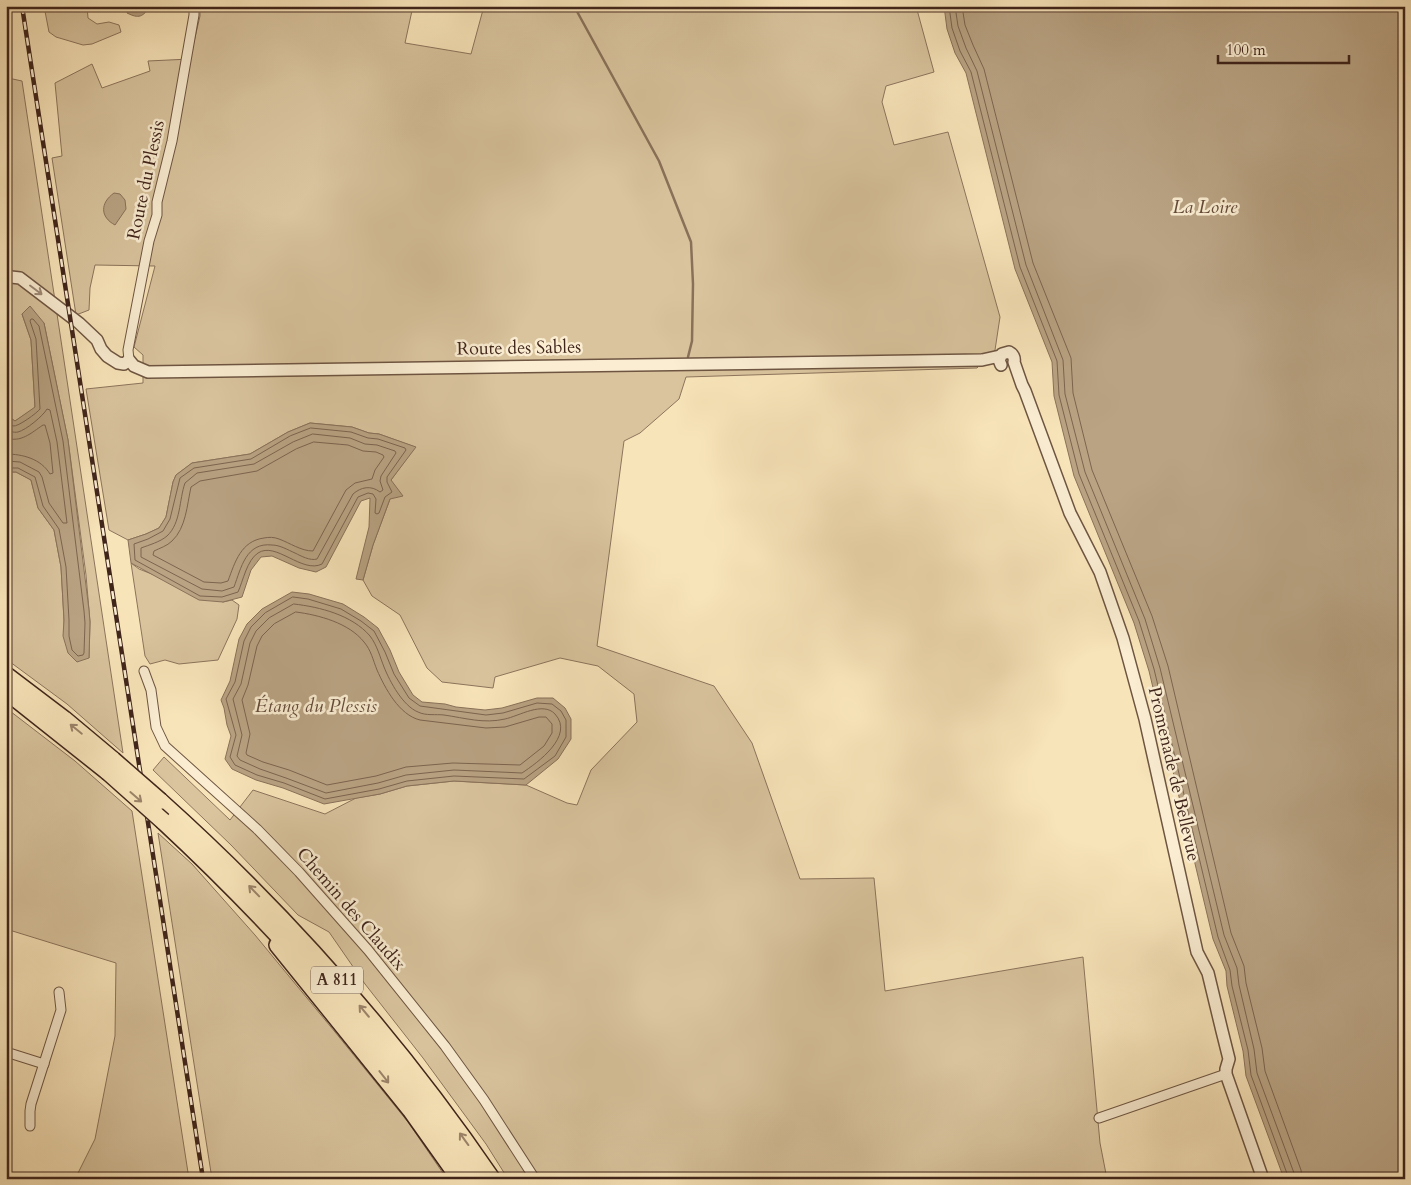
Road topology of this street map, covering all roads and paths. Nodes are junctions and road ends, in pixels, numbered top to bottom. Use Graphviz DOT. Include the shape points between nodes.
graph roads {
  1 [pos="194,6"];
  2 [pos="6,274"];
  3 [pos="129,360"];
  4 [pos="1005,363"];
  5 [pos="144,671"];
  6 [pos="6,675"];
  7 [pos="6,691"];
  8 [pos="110,766"];
  9 [pos="273,929"];
  10 [pos="59,992"];
  11 [pos="6,1052"];
  12 [pos="44,1064"];
  13 [pos="1226,1074"];
  14 [pos="1099,1118"];
  15 [pos="30,1126"];
  16 [pos="459,1179"];
  17 [pos="476,1179"];
  18 [pos="492,1179"];
  19 [pos="535,1179"];
  20 [pos="1263,1179"];
  1 -- 3 [label="street, Route du Plessis" via="172,141 128,350"];
  2 -- 3 [label="street, Route des Sables, one-way" via="20,278 79,323 97,340 107,356 118,363 124,364"];
  3 -- 4 [label="street, Route des Sables" via="148,372 982,360"];
  4 -- 13 [label="street, Promenade de Bellevue" via="1025,391 1070,512 1100,572 1123,638 1145,718 1197,952 1208,973 1229,1059"];
  5 -- 19 [label="street, Chemin des Claudix" via="152,690 156,727 165,746 234,807 299,872 368,950 445,1046"];
  8 -- 6 [label="highway, A 811, one-way" via="64,719"];
  7 -- 8 [label="highway, A 811"];
  8 -- 9 [label="highway, A 811, one-way, bridge"];
  18 -- 8 [label="highway, A 811, one-way, bridge" via="430,1092 301,940 244,880 160,801"];
  9 -- 16 [label="highway, one-way" via="271,937 410,1110"];
  9 -- 17 [label="highway, A 811" via="381,1051"];
  10 -- 12 [label="street" via="61,1010"];
  11 -- 12 [label="street"];
  12 -- 15 [label="street" via="30,1111"];
  13 -- 14 [label="street"];
  13 -- 20 [label="street, Promenade de Bellevue"];
}
